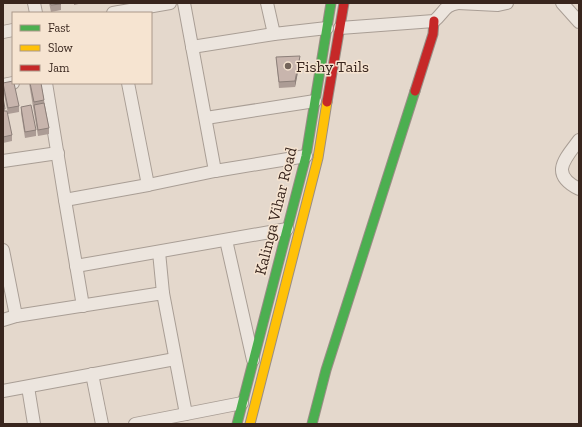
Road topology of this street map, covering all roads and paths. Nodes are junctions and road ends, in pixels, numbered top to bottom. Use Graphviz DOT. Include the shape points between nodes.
graph roads {
  1 [pos="170,3"];
  2 [pos="184,3"];
  3 [pos="267,3"];
  4 [pos="331,3"];
  5 [pos="344,3"];
  6 [pos="458,3"];
  7 [pos="507,3"];
  8 [pos="562,3"];
  9 [pos="118,11"];
  10 [pos="434,21"];
  11 [pos="579,22"];
  12 [pos="327,28"];
  13 [pos="340,28"];
  14 [pos="274,34"];
  15 [pos="192,47"];
  16 [pos="46,84"];
  17 [pos="128,84"];
  18 [pos="315,101"];
  19 [pos="206,118"];
  20 [pos="579,140"];
  21 [pos="58,153"];
  22 [pos="306,156"];
  23 [pos="318,158"];
  24 [pos="3,161"];
  25 [pos="215,171"];
  26 [pos="148,186"];
  27 [pos="579,189"];
  28 [pos="65,200"];
  29 [pos="287,229"];
  30 [pos="226,240"];
  31 [pos="3,250"];
  32 [pos="159,252"];
  33 [pos="76,266"];
  34 [pos="6,281"];
  35 [pos="163,293"];
  36 [pos="83,306"];
  37 [pos="16,316"];
  38 [pos="3,320"];
  39 [pos="175,359"];
  40 [pos="253,360"];
  41 [pos="92,374"];
  42 [pos="28,386"];
  43 [pos="3,391"];
  44 [pos="242,403"];
  45 [pos="186,414"];
  46 [pos="34,424"];
  47 [pos="102,424"];
  48 [pos="135,424"];
  49 [pos="237,424"];
  50 [pos="250,424"];
  51 [pos="312,424"];
  1 -- 9 [label="street"];
  2 -- 15 [label="street"];
  3 -- 14 [label="street"];
  4 -- 12 [label="street, Kalinga Vihar Road"];
  5 -- 13 [label="street, Kalinga Vihar Road"];
  6 -- 7 [label="street"];
  6 -- 10 [label="street" via="446,7"];
  8 -- 11 [label="street"];
  10 -- 13 [label="street"];
  10 -- 51 [label="street" via="433,34 326,370"];
  12 -- 14 [label="street"];
  12 -- 18 [label="street, Kalinga Vihar Road"];
  13 -- 23 [label="street, Kalinga Vihar Road"];
  14 -- 15 [label="street"];
  15 -- 19 [label="street"];
  16 -- 21 [label="street"];
  17 -- 26 [label="street"];
  18 -- 19 [label="street"];
  18 -- 22 [label="street, Kalinga Vihar Road"];
  19 -- 25 [label="street"];
  20 -- 27 [label="street" via="561,170 563,177"];
  21 -- 24 [label="street"];
  21 -- 28 [label="street"];
  22 -- 23 [label="street"];
  22 -- 25 [label="street"];
  22 -- 29 [label="street, Kalinga Vihar Road"];
  23 -- 50 [label="street, Kalinga Vihar Road"];
  25 -- 26 [label="street"];
  26 -- 28 [label="street"];
  28 -- 33 [label="street"];
  29 -- 30 [label="street"];
  29 -- 40 [label="street, Kalinga Vihar Road"];
  30 -- 32 [label="street"];
  30 -- 40 [label="street"];
  31 -- 34 [label="street"];
  32 -- 33 [label="street"];
  32 -- 35 [label="street"];
  33 -- 36 [label="street"];
  34 -- 37 [label="street"];
  35 -- 36 [label="street"];
  35 -- 39 [label="street"];
  36 -- 37 [label="street"];
  37 -- 38 [label="street"];
  39 -- 41 [label="street"];
  39 -- 45 [label="street"];
  40 -- 44 [label="street, Kalinga Vihar Road"];
  41 -- 42 [label="street"];
  41 -- 47 [label="street"];
  42 -- 43 [label="street"];
  42 -- 46 [label="street"];
  44 -- 45 [label="street"];
  44 -- 49 [label="street, Kalinga Vihar Road"];
  45 -- 48 [label="street"];
}
